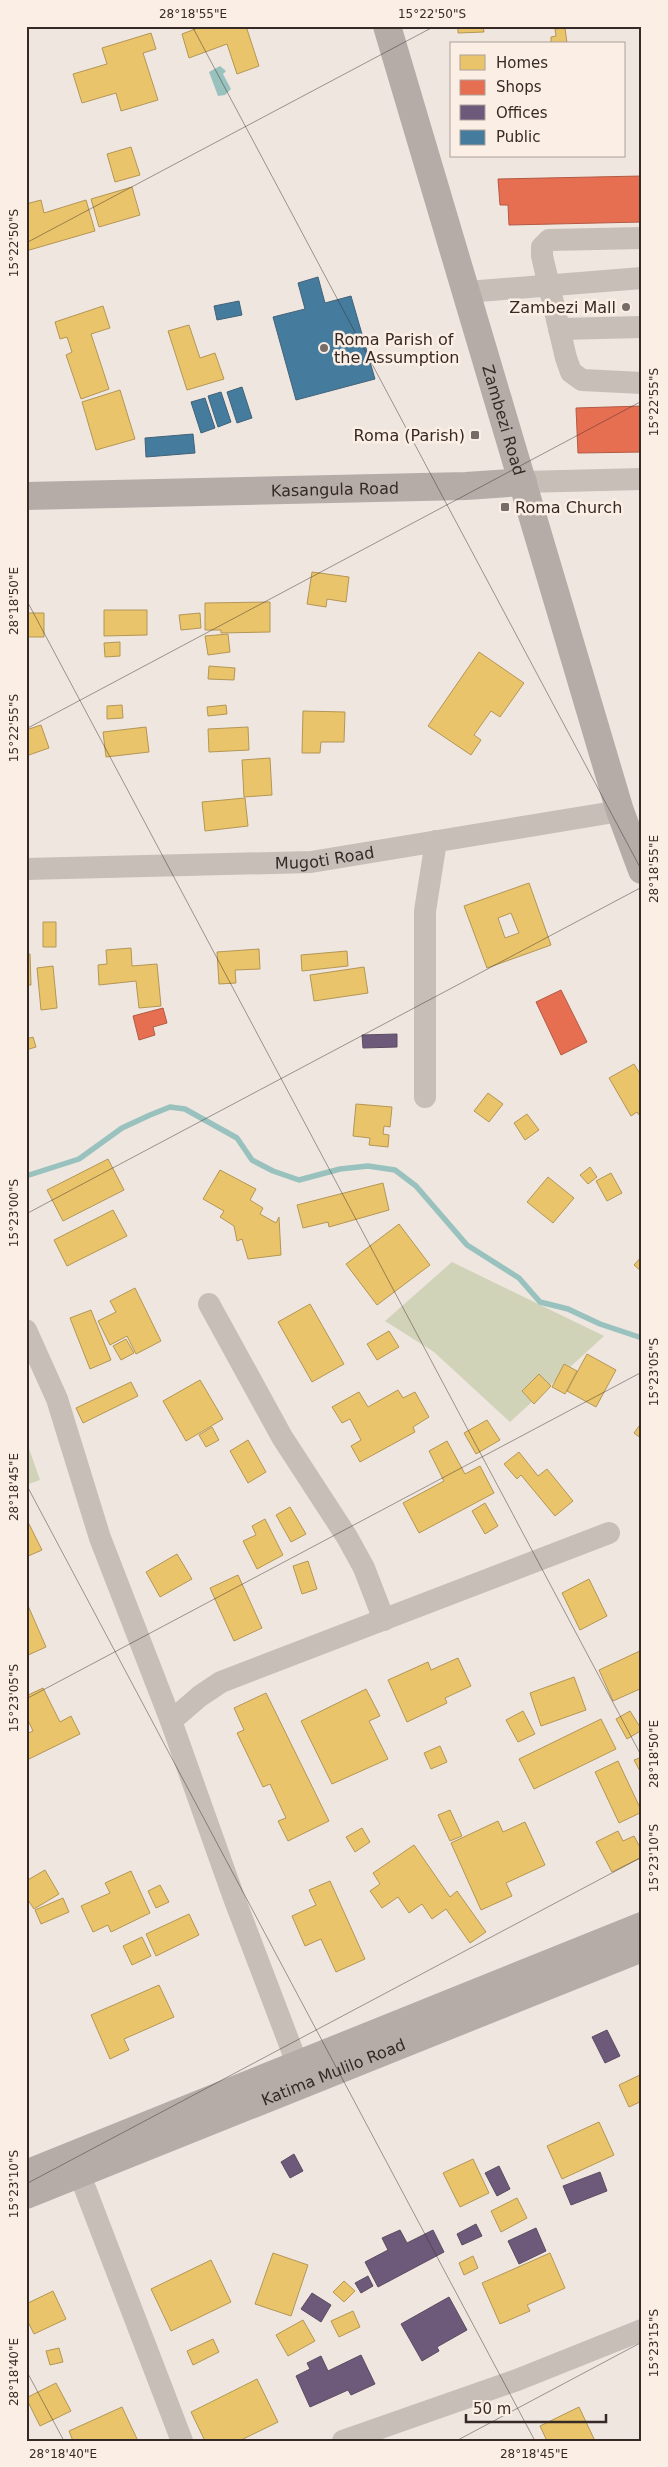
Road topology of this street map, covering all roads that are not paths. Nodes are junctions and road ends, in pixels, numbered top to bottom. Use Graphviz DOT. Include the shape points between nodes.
graph roads {
  1 [pos="387,26"];
  2 [pos="642,238"];
  3 [pos="642,278"];
  4 [pos="549,285"];
  5 [pos="468,292"];
  6 [pos="642,327"];
  7 [pos="559,329"];
  8 [pos="642,383"];
  9 [pos="642,479"];
  10 [pos="523,482"];
  11 [pos="26,496"];
  12 [pos="620,811"];
  13 [pos="436,841"];
  14 [pos="26,869"];
  15 [pos="642,870"];
  16 [pos="425,1097"];
  17 [pos="209,1304"];
  18 [pos="26,1330"];
  19 [pos="609,1533"];
  20 [pos="384,1620"];
  21 [pos="170,1721"];
  22 [pos="642,1926"];
  23 [pos="642,1948"];
  24 [pos="300,2074"];
  25 [pos="76,2166"];
  26 [pos="26,2174"];
  27 [pos="26,2195"];
  28 [pos="642,2330"];
  29 [pos="182,2441"];
  30 [pos="342,2441"];
  1 -- 5 [label="main road, Zambezi Road"];
  2 -- 4 [label="street" via="549,240 542,247 542,256"];
  3 -- 4 [label="street"];
  4 -- 5 [label="street"];
  4 -- 7 [label="street"];
  5 -- 10 [label="main road, Zambezi Road"];
  6 -- 7 [label="street"];
  7 -- 8 [label="street" via="566,358 576,377"];
  9 -- 10 [label="street, Kasangula Road"];
  10 -- 11 [label="main road, Kasangula Road"];
  10 -- 12 [label="main road, Zambezi Road"];
  12 -- 13 [label="street, Mugoti Road"];
  12 -- 15 [label="main road, Zambezi Road"];
  13 -- 14 [label="street, Mugoti Road" via="311,862"];
  13 -- 16 [label="street" via="425,911"];
  17 -- 20 [label="street" via="282,1437 347,1537 364,1568"];
  18 -- 21 [label="street" via="57,1399 100,1538"];
  19 -- 20 [label="street"];
  20 -- 21 [label="street" via="221,1682"];
  21 -- 24 [label="street"];
  22 -- 24 [label="main road, Katima Mulilo Road"];
  23 -- 24 [label="main road, Katima Mulilo Road"];
  24 -- 25 [label="main road, Katima Mulilo Road"];
  25 -- 26 [label="main road, Katima Mulilo Road"];
  25 -- 27 [label="main road, Katima Mulilo Road"];
  25 -- 29 [label="street"];
  28 -- 30 [label="street" via="517,2380"];
}
